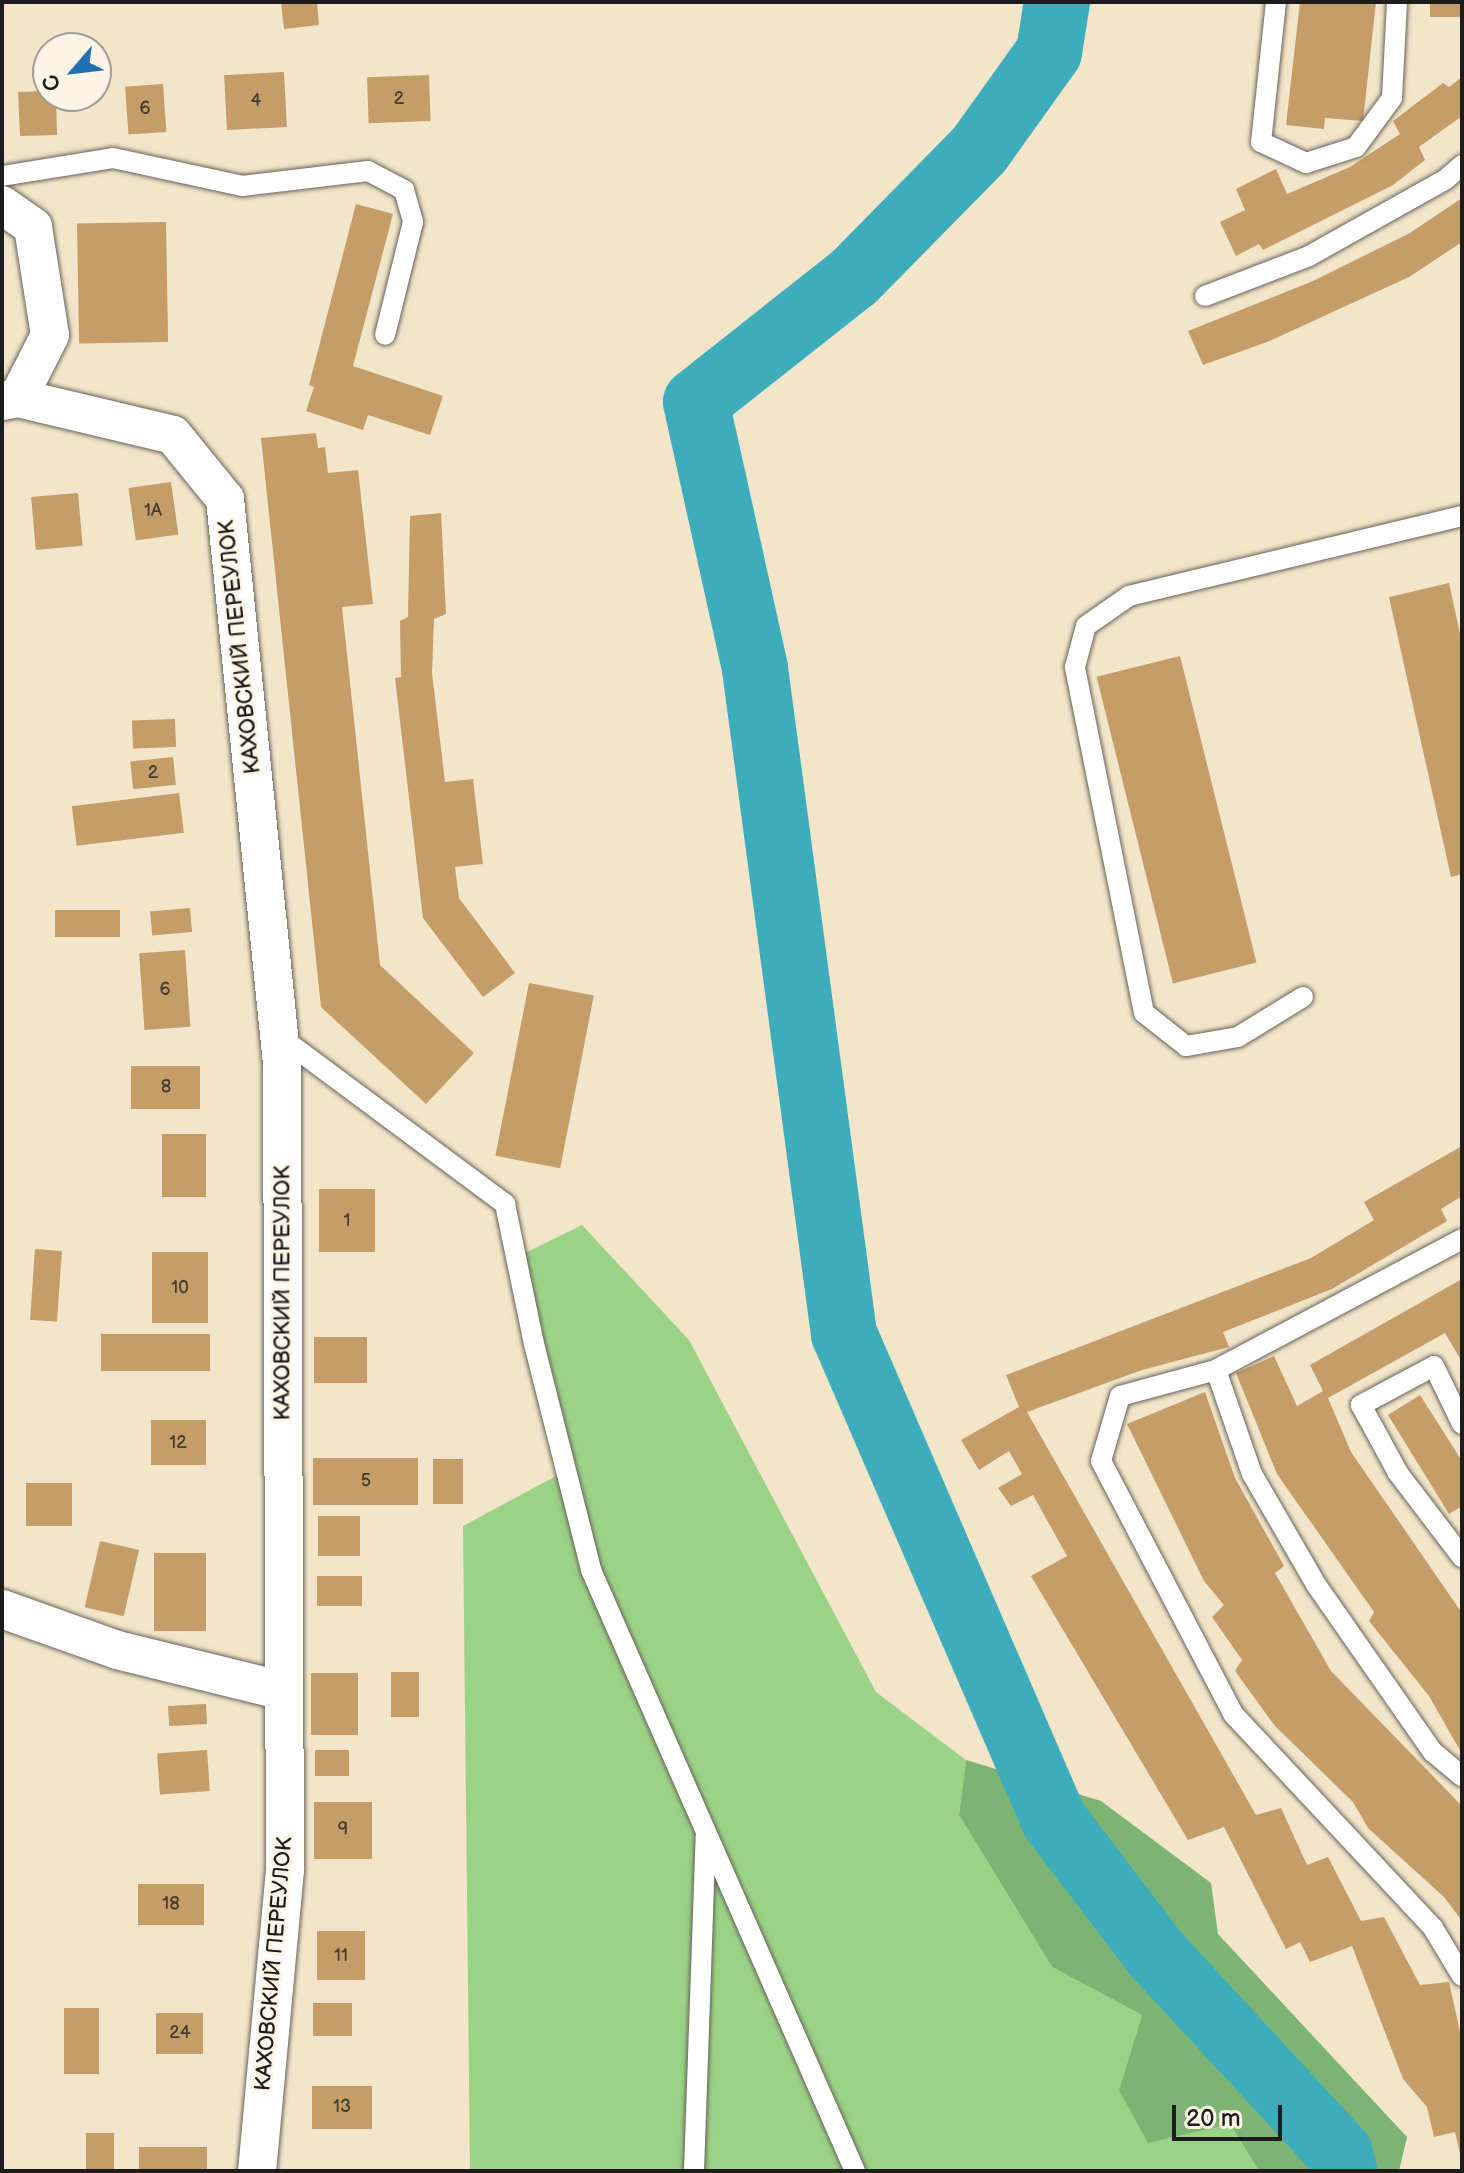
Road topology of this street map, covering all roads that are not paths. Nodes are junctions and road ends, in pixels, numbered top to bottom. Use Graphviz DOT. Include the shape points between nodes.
graph roads {
  1 [pos="1276,2"];
  2 [pos="1397,2"];
  3 [pos="1462,165"];
  4 [pos="2,176"];
  5 [pos="2,205"];
  6 [pos="1205,296"];
  7 [pos="385,335"];
  8 [pos="10,399"];
  9 [pos="1462,516"];
  10 [pos="1303,997"];
  11 [pos="279,1036"];
  12 [pos="1462,1239"];
  13 [pos="1216,1370"];
  14 [pos="1462,1424"];
  15 [pos="1462,1557"];
  16 [pos="2,1609"];
  17 [pos="284,1691"];
  18 [pos="1462,1776"];
  19 [pos="706,1831"];
  20 [pos="1462,1976"];
  21 [pos="257,2171"];
  22 [pos="694,2171"];
  23 [pos="855,2171"];
  1 -- 2 [label="lane" via="1261,142 1306,163 1356,147 1392,98"];
  3 -- 6 [label="lane" via="1309,256"];
  4 -- 7 [label="lane" via="113,158 242,186 368,171 404,190 413,222"];
  5 -- 8 [label="street" via="33,227 50,335"];
  8 -- 11 [label="street, КАХОВСКИЙ ПЕРЕУЛОК" via="173,435 225,499"];
  9 -- 10 [label="lane" via="1129,596 1086,626 1075,667 1144,1013 1186,1046 1238,1037"];
  11 -- 17 [label="street, КАХОВСКИЙ ПЕРЕУЛОК"];
  11 -- 19 [label="lane" via="505,1204 591,1570"];
  12 -- 13 [label="lane"];
  13 -- 18 [label="lane" via="1252,1474 1317,1586 1433,1752"];
  13 -- 20 [label="lane" via="1120,1396 1101,1461 1233,1714 1433,1928"];
  14 -- 15 [label="lane" via="1434,1366 1361,1405 1398,1473"];
  16 -- 17 [label="street" via="117,1650"];
  17 -- 21 [label="street, КАХОВСКИЙ ПЕРЕУЛОК" via="285,1870"];
  19 -- 22 [label="lane"];
  19 -- 23 [label="lane"];
}
